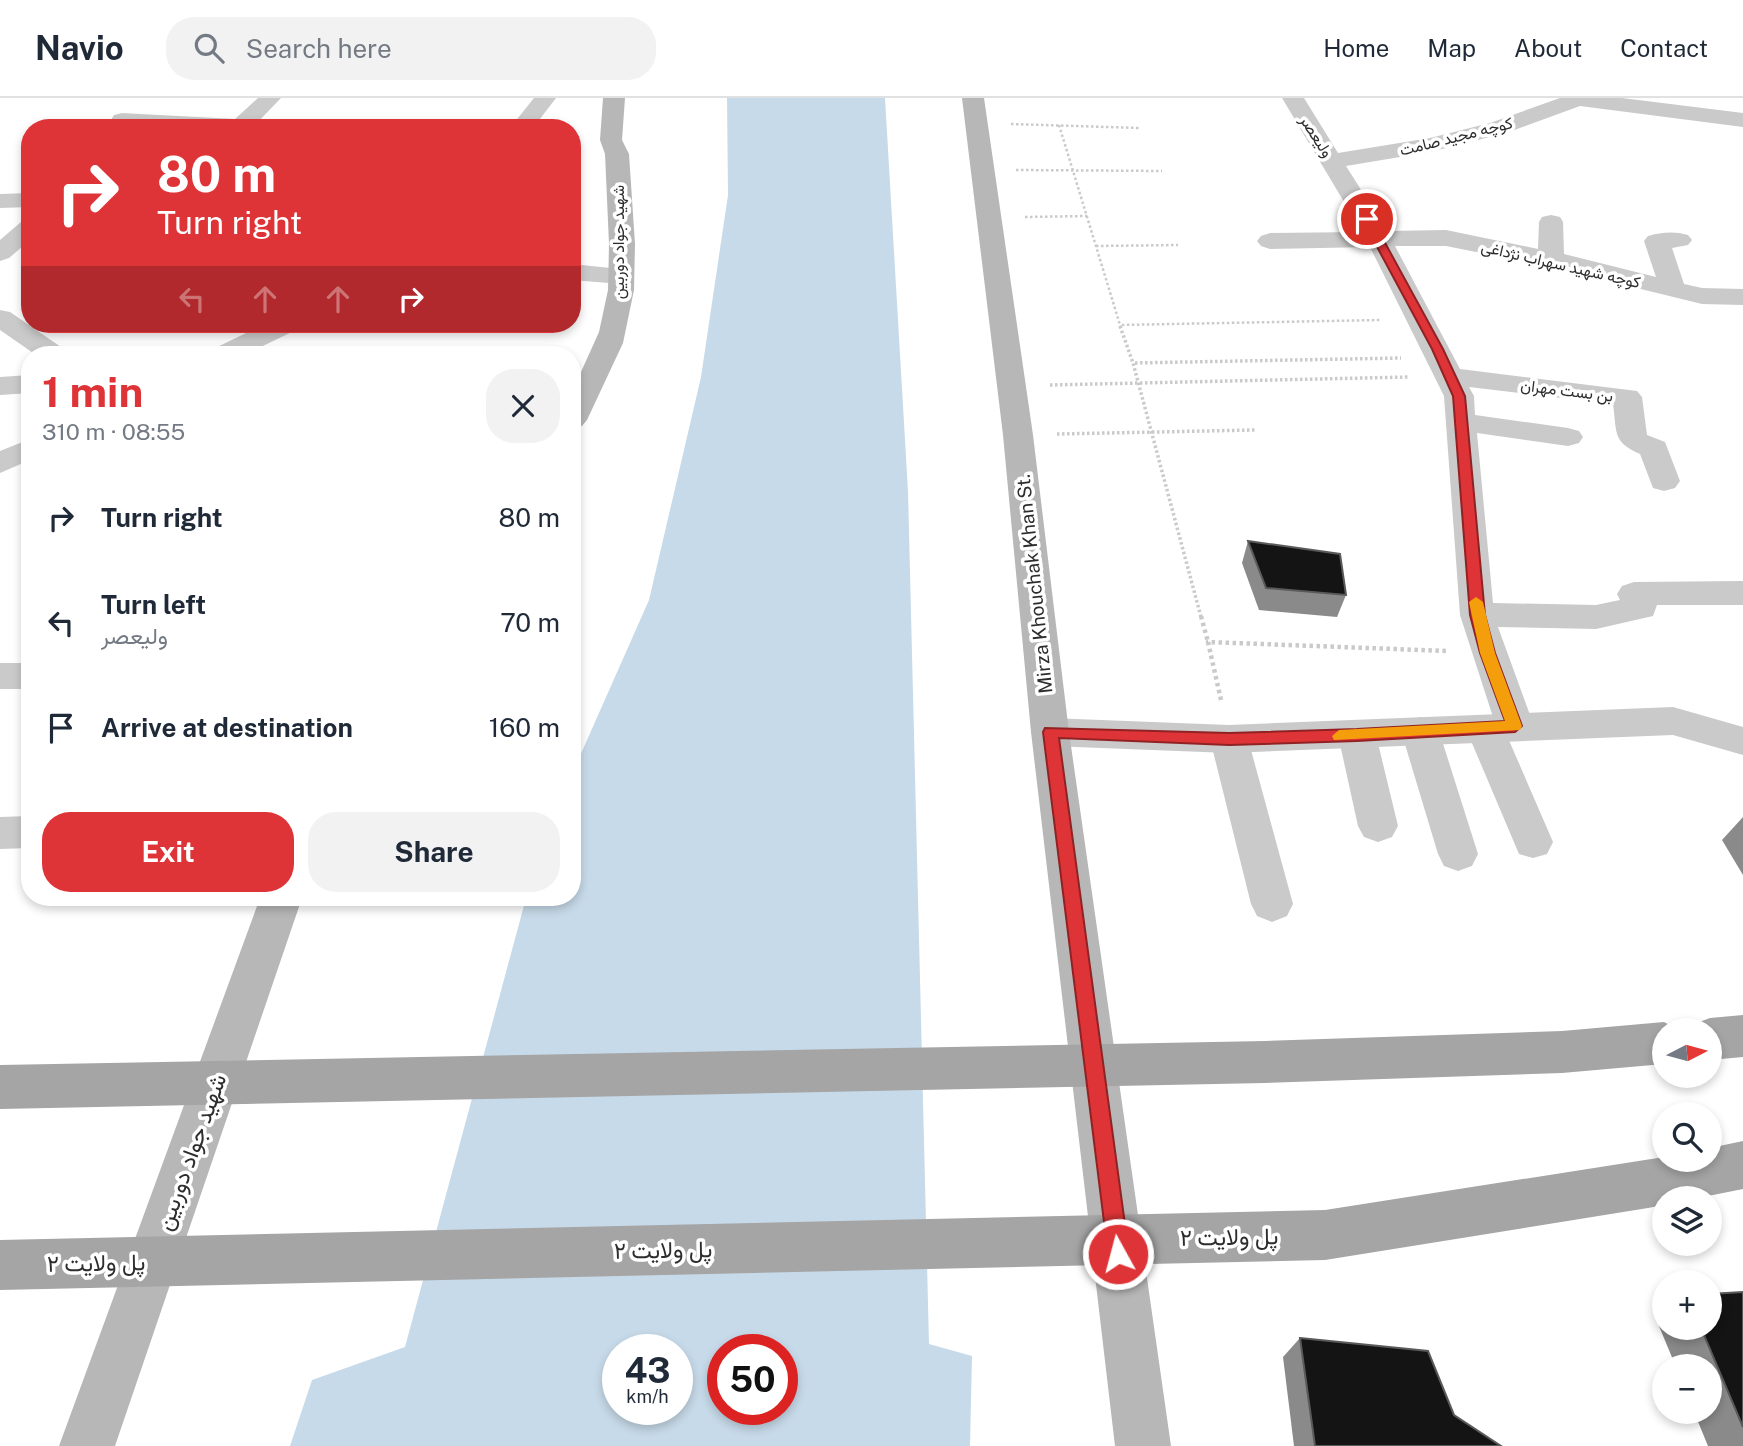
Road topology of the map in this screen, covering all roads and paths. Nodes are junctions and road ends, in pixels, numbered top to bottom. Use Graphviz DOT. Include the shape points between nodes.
graph roads {
  1 [pos="270,98"];
  2 [pos="545,98"];
  3 [pos="614,98"];
  4 [pos="1293,98"];
  5 [pos="1579,98"];
  6 [pos="975,111"];
  7 [pos="248,119"];
  8 [pos="528,119"];
  9 [pos="1742,120"];
  10 [pos="1059,125"];
  11 [pos="1139,128"];
  12 [pos="1333,161"];
  13 [pos="983,170"];
  14 [pos="1073,171"];
  15 [pos="1162,171"];
  16 [pos="21,200"];
  17 [pos="0,201"];
  18 [pos="1087,216"];
  19 [pos="989,218"];
  20 [pos="1551,222"];
  21 [pos="21,234"];
  22 [pos="1378,238"];
  23 [pos="1679,240"];
  24 [pos="1270,241"];
  25 [pos="1178,245"];
  26 [pos="1097,246"];
  27 [pos="3,247"];
  28 [pos="1551,259"];
  29 [pos="581,273"];
  30 [pos="621,276"];
  31 [pos="1673,290"];
  32 [pos="1743,297"];
  33 [pos="0,318"];
  34 [pos="1421,319"];
  35 [pos="1121,325"];
  36 [pos="21,332"];
  37 [pos="22,333"];
  38 [pos="268,333"];
  39 [pos="41,346"];
  40 [pos="241,346"];
  41 [pos="1133,363"];
  42 [pos="1446,367"];
  43 [pos="1141,384"];
  44 [pos="21,385"];
  45 [pos="0,386"];
  46 [pos="1012,386"];
  47 [pos="581,402"];
  48 [pos="1461,422"];
  49 [pos="1255,430"];
  50 [pos="1153,432"];
  51 [pos="1018,435"];
  52 [pos="1567,437"];
  53 [pos="21,452"];
  54 [pos="0,463"];
  55 [pos="1664,481"];
  56 [pos="1743,593"];
  57 [pos="1477,615"];
  58 [pos="1208,642"];
  59 [pos="1488,653"];
  60 [pos="0,676"];
  61 [pos="21,676"];
  62 [pos="1500,727"];
  63 [pos="1420,731"];
  64 [pos="1051,732"];
  65 [pos="1357,735"];
  66 [pos="1229,739"];
  67 [pos="1743,741"];
  68 [pos="1378,826"];
  69 [pos="21,832"];
  70 [pos="0,833"];
  71 [pos="1533,842"];
  72 [pos="1458,854"];
  73 [pos="1272,904"];
  74 [pos="278,906"];
  75 [pos="1743,1036"];
  76 [pos="1722,1038"];
  77 [pos="1652,1044"];
  78 [pos="0,1087"];
  79 [pos="1743,1165"];
  80 [pos="0,1265"];
  81 [pos="87,1446"];
  82 [pos="1143,1446"];
  1 -- 7 [label="street"];
  2 -- 8 [label="street"];
  3 -- 30 [label="main road, شهید جواد دوربین" via="611,140 617,154"];
  4 -- 12 [label="street, ولیعصر"];
  5 -- 9 [label="street, کوچه مجید صامت"];
  5 -- 12 [label="street, کوچه مجید صامت" via="1498,128"];
  6 -- 10 [label="path"];
  6 -- 13 [label="main road, Mirza Khouchak Khan St."];
  10 -- 11 [label="path"];
  10 -- 14 [label="path"];
  12 -- 22 [label="street, ولیعصر"];
  13 -- 14 [label="path"];
  13 -- 19 [label="main road, Mirza Khouchak Khan St."];
  14 -- 15 [label="path"];
  14 -- 18 [label="path"];
  16 -- 17 [label="street"];
  18 -- 19 [label="path"];
  18 -- 26 [label="path"];
  19 -- 46 [label="main road, Mirza Khouchak Khan St."];
  20 -- 28 [label="street"];
  21 -- 27 [label="street"];
  22 -- 24 [label="street, کوچه شهید سهراب نژداغی"];
  22 -- 28 [label="street, کوچه شهید سهراب نژداغی" via="1446,238"];
  22 -- 34 [label="street, ولیعصر"];
  23 -- 31 [label="street" via="1657,241"];
  25 -- 26 [label="path"];
  26 -- 35 [label="path"];
  28 -- 31 [label="street, کوچه شهید سهراب نژداغی"];
  29 -- 30 [label="street"];
  30 -- 47 [label="main road, شهید جواد دوربین" via="614,330"];
  31 -- 32 [label="street, کوچه شهید سهراب نژداغی"];
  33 -- 36 [label="street"];
  34 -- 35 [label="path"];
  34 -- 42 [label="street, ولیعصر"];
  35 -- 41 [label="path"];
  37 -- 39 [label="street"];
  38 -- 40 [label="street"];
  41 -- 42 [label="path"];
  41 -- 43 [label="path"];
  42 -- 43 [label="path"];
  42 -- 48 [label="street, ولیعصر" via="1459,396"];
  42 -- 55 [label="street, بن بست مهران" via="1626,397 1633,440 1654,449"];
  43 -- 46 [label="path"];
  43 -- 50 [label="path"];
  44 -- 45 [label="street"];
  46 -- 51 [label="main road, Mirza Khouchak Khan St."];
  48 -- 52 [label="street"];
  48 -- 57 [label="street, ولیعصر"];
  49 -- 50 [label="path"];
  50 -- 51 [label="path"];
  50 -- 58 [label="path"];
  51 -- 64 [label="main road, Mirza Khouchak Khan St."];
  53 -- 54 [label="street"];
  56 -- 57 [label="street" via="1634,594 1641,608 1596,617"];
  57 -- 59 [label="street, ولیعصر"];
  58 -- 59 [label="path"];
  58 -- 66 [label="path"];
  59 -- 62 [label="street, ولیعصر"];
  60 -- 61 [label="street"];
  62 -- 63 [label="street"];
  62 -- 67 [label="street" via="1673,721"];
  62 -- 71 [label="street, ولیعصر"];
  63 -- 65 [label="street"];
  63 -- 72 [label="street"];
  64 -- 66 [label="street"];
  64 -- 82 [label="main road, Mirza Khouchak Khan St."];
  65 -- 66 [label="street"];
  65 -- 68 [label="street"];
  66 -- 73 [label="street"];
  69 -- 70 [label="street"];
  74 -- 81 [label="main road, شهید جواد دوربین"];
  75 -- 76 [label="main road"];
  77 -- 78 [label="main road" via="1562,1052 1265,1062"];
  79 -- 80 [label="main road, پل ولایت ۲" via="1325,1235"];
}
